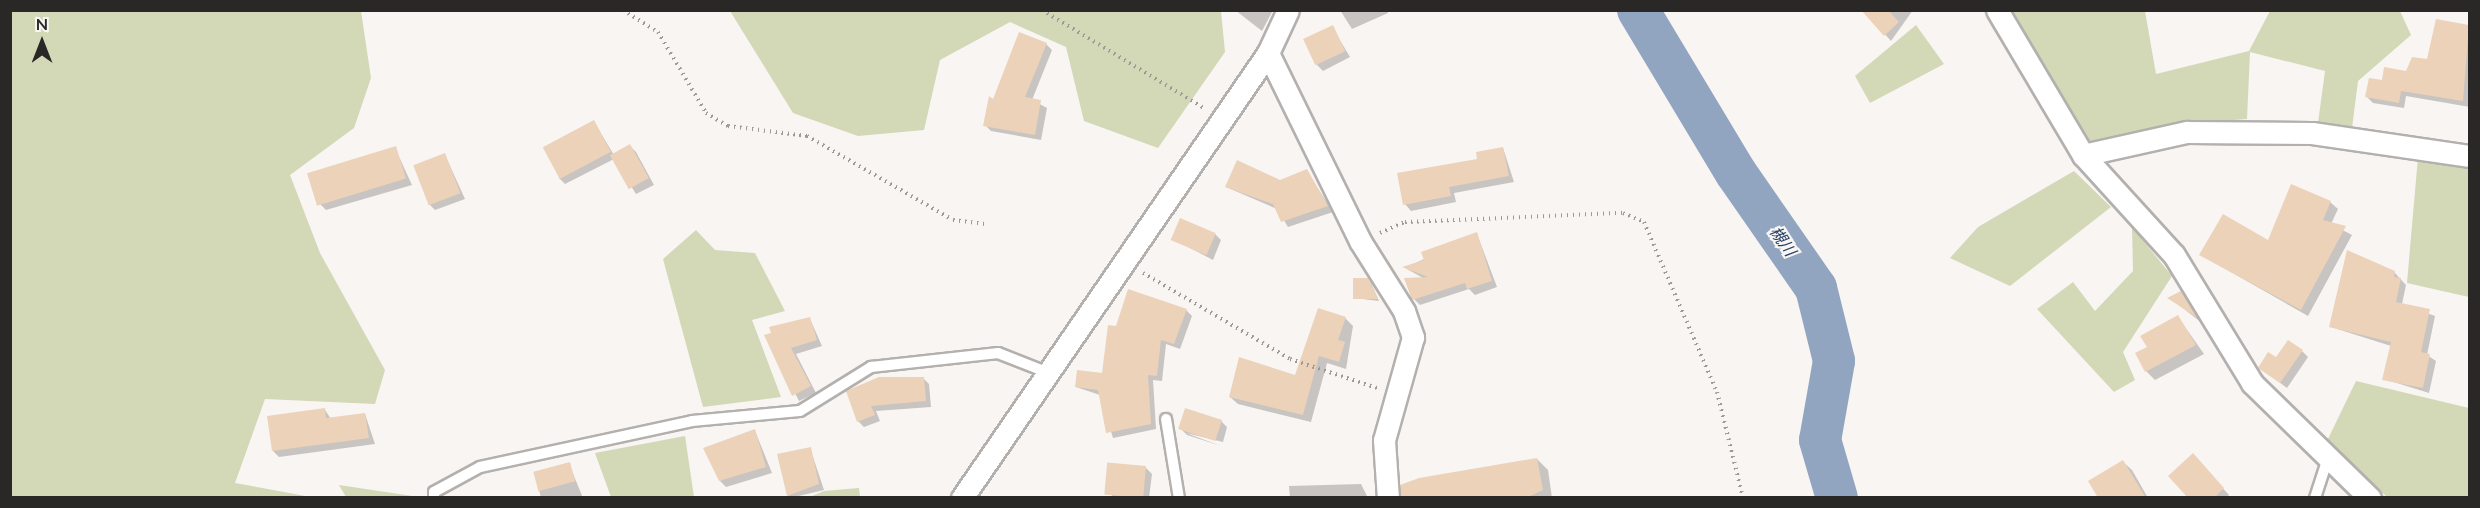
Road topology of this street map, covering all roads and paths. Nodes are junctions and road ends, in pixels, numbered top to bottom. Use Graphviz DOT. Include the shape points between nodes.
graph roads {
  1 [pos="623,10"];
  2 [pos="1042,10"];
  3 [pos="1288,10"];
  4 [pos="1996,10"];
  5 [pos="1268,53"];
  6 [pos="1223,120"];
  7 [pos="2083,155"];
  8 [pos="2469,156"];
  9 [pos="985,224"];
  10 [pos="1360,241"];
  11 [pos="1118,269"];
  12 [pos="1049,373"];
  13 [pos="1397,394"];
  14 [pos="1166,419"];
  15 [pos="2328,458"];
  16 [pos="434,498"];
  17 [pos="962,498"];
  18 [pos="1179,498"];
  19 [pos="1388,498"];
  20 [pos="1743,498"];
  21 [pos="2315,498"];
  22 [pos="2370,498"];
  1 -- 9 [label="path" via="658,32 706,112 728,126 807,136 953,220"];
  2 -- 6 [label="path"];
  3 -- 5 [label="street"];
  4 -- 7 [label="street"];
  5 -- 6 [label="street"];
  5 -- 10 [label="street"];
  6 -- 11 [label="street"];
  7 -- 8 [label="street" via="2187,132 2221,132 2312,133"];
  7 -- 15 [label="street" via="2174,255 2252,383"];
  10 -- 13 [label="street" via="1404,311 1413,337"];
  10 -- 20 [label="path" via="1405,222 1623,213 1644,222 1717,392"];
  11 -- 12 [label="street"];
  11 -- 13 [label="path" via="1150,274 1290,359"];
  12 -- 16 [label="lane" via="998,353 871,368 800,411 692,421 480,467 434,492"];
  12 -- 17 [label="street"];
  13 -- 19 [label="street" via="1384,440"];
  14 -- 18 [label="lane"];
  15 -- 21 [label="lane"];
  15 -- 22 [label="street"];
}
